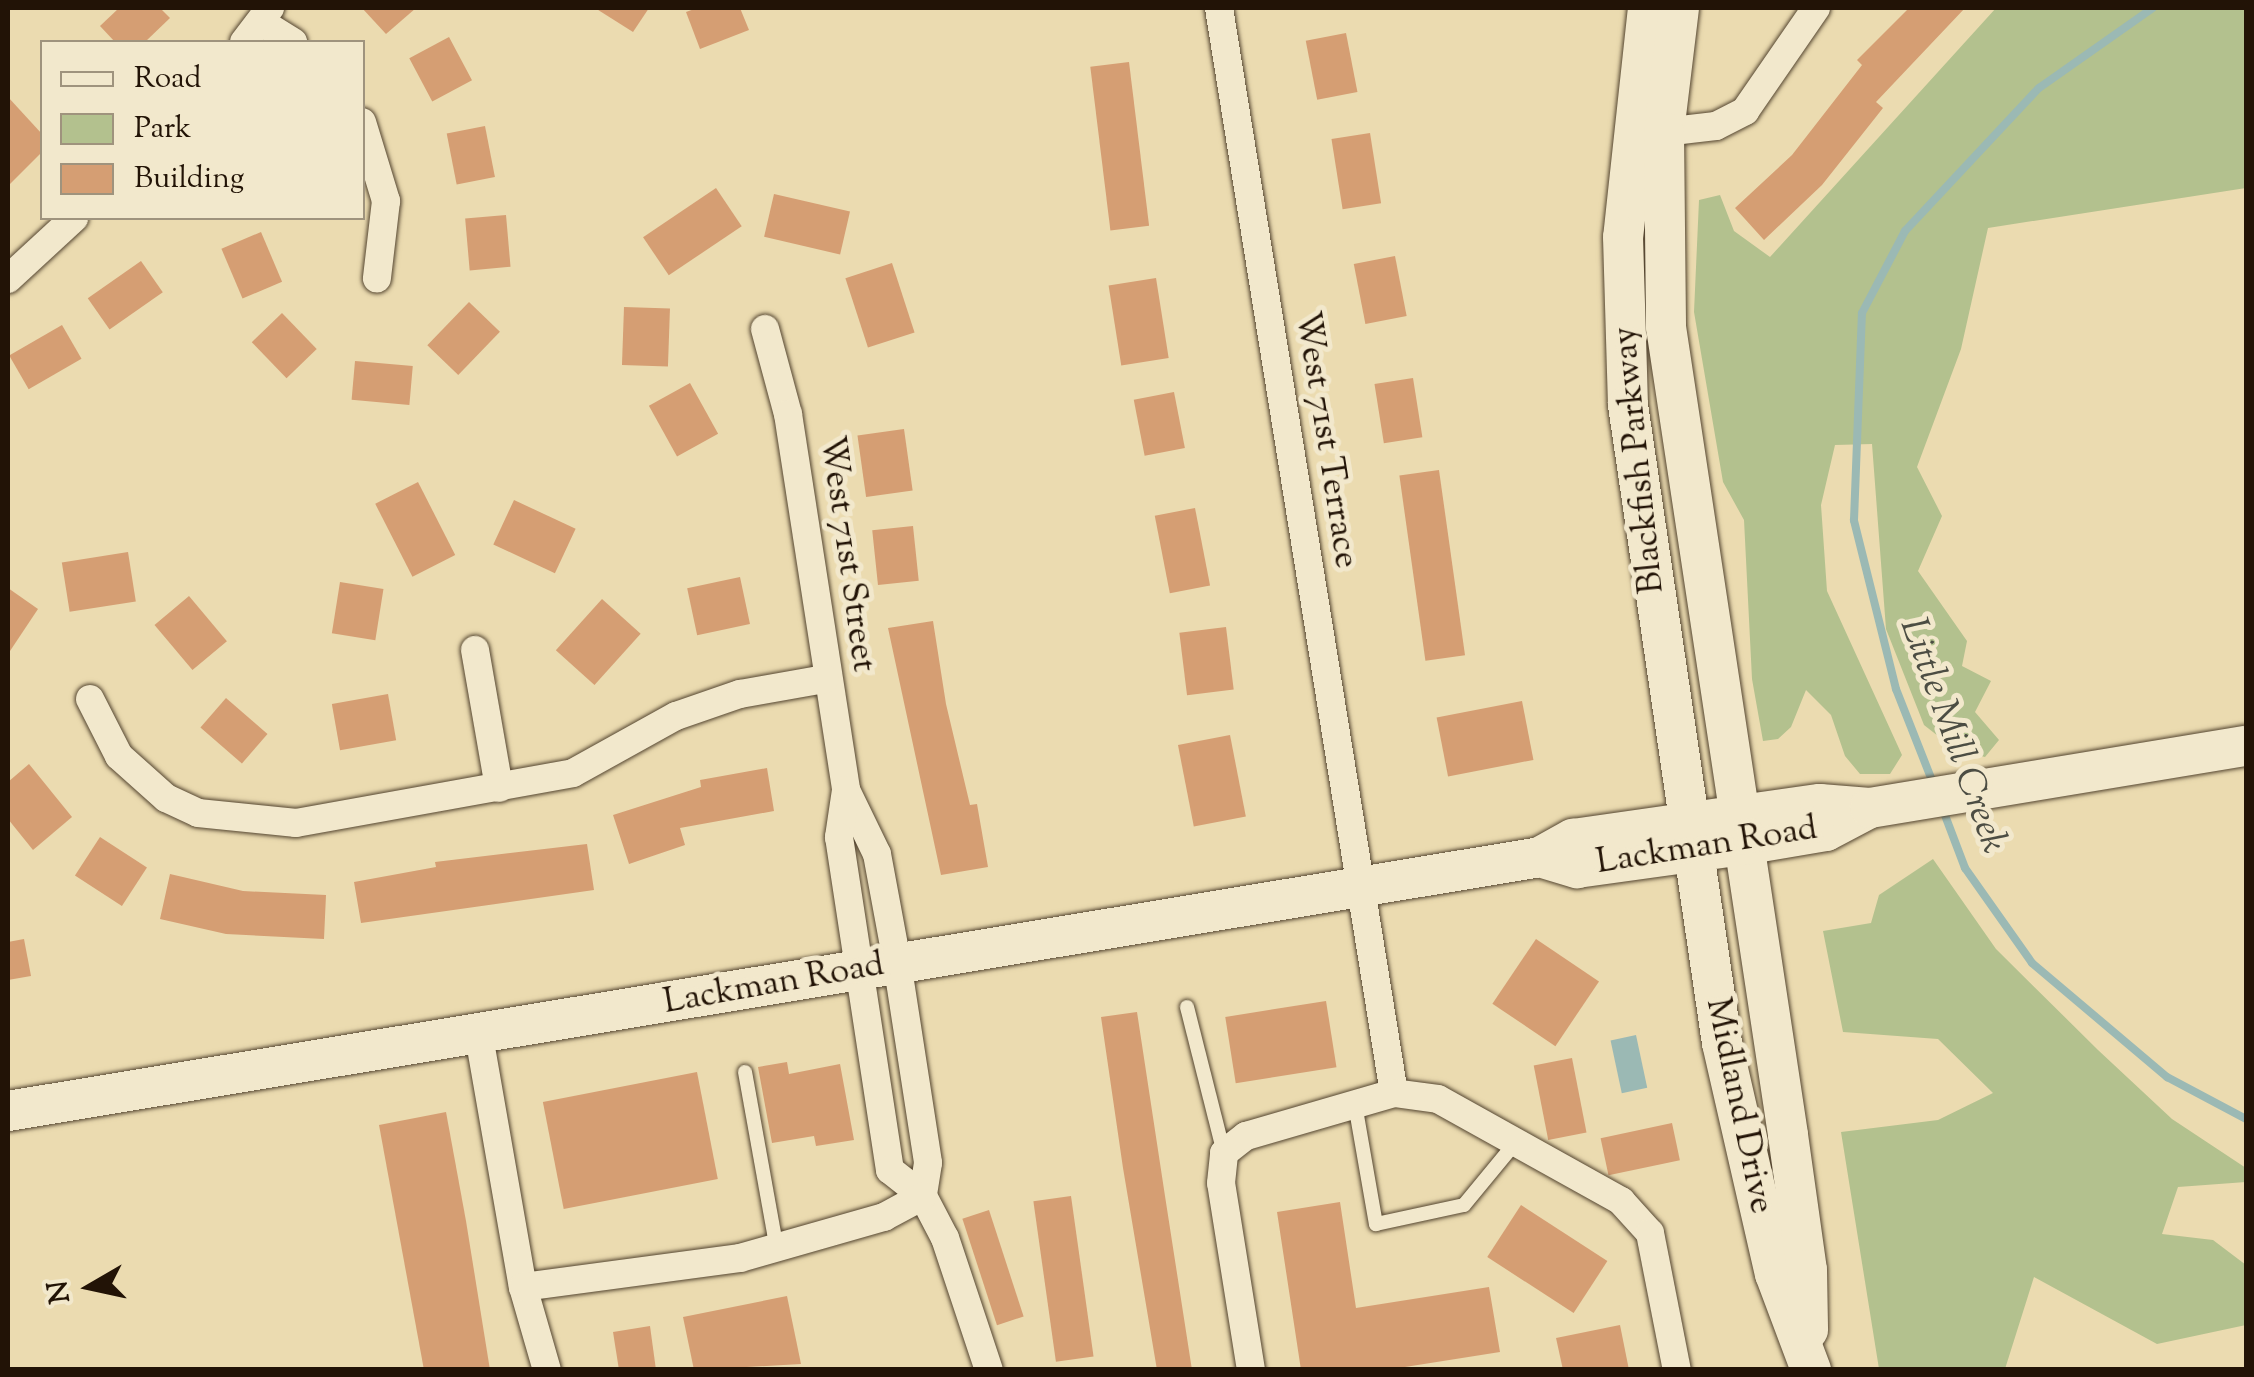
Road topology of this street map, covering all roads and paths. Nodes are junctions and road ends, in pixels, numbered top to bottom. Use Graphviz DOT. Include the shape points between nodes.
graph roads {
  1 [pos="1219,8"];
  2 [pos="1648,8"];
  3 [pos="1679,8"];
  4 [pos="1816,8"];
  5 [pos="259,24"];
  6 [pos="289,40"];
  7 [pos="365,132"];
  8 [pos="1664,132"];
  9 [pos="72,220"];
  10 [pos="8,278"];
  11 [pos="377,278"];
  12 [pos="766,330"];
  13 [pos="475,650"];
  14 [pos="825,679"];
  15 [pos="90,699"];
  16 [pos="2246,746"];
  17 [pos="499,788"];
  18 [pos="846,790"];
  19 [pos="1741,830"];
  20 [pos="1690,837"];
  21 [pos="1358,884"];
  22 [pos="878,965"];
  23 [pos="1187,1008"];
  24 [pos="479,1036"];
  25 [pos="745,1072"];
  26 [pos="1394,1093"];
  27 [pos="1355,1104"];
  28 [pos="8,1111"];
  29 [pos="1518,1139"];
  30 [pos="1224,1153"];
  31 [pos="923,1196"];
  32 [pos="777,1248"];
  33 [pos="524,1287"];
  34 [pos="1810,1362"];
  35 [pos="547,1370"];
  36 [pos="988,1370"];
  37 [pos="1251,1370"];
  38 [pos="1677,1370"];
  1 -- 21 [label="street, West 71st Terrace"];
  2 -- 20 [label="main road, Blackfish Parkway" via="1623,237 1628,406"];
  3 -- 8 [label="main road, Blackfish Parkway"];
  4 -- 8 [label="street" via="1745,110 1716,126"];
  5 -- 6 [label="street"];
  7 -- 11 [label="street" via="386,201"];
  8 -- 19 [label="main road, Blackfish Parkway" via="1666,327"];
  9 -- 10 [label="street"];
  12 -- 14 [label="street, West 71st Street" via="788,414"];
  13 -- 17 [label="street"];
  14 -- 17 [label="street" via="706,705 573,773"];
  14 -- 18 [label="street, West 71st Street"];
  15 -- 17 [label="street" via="138,780 198,813 296,823"];
  16 -- 19 [label="main road, Lackman Road" via="1870,808 1826,831"];
  18 -- 22 [label="street, West 71st Street" via="839,837"];
  18 -- 22 [label="street, West 71st Street" via="877,854"];
  19 -- 20 [label="main road, Lackman Road"];
  19 -- 34 [label="main road, Midland Drive" via="1807,1270"];
  20 -- 21 [label="main road, Lackman Road" via="1577,868 1540,857"];
  20 -- 34 [label="main road, Midland Drive" via="1722,1044 1775,1274"];
  21 -- 22 [label="main road, Lackman Road"];
  21 -- 26 [label="street, West 71st Terrace"];
  22 -- 24 [label="main road, Lackman Road"];
  22 -- 31 [label="street" via="928,1164"];
  22 -- 31 [label="street" via="890,1170"];
  23 -- 30 [label="lane"];
  24 -- 28 [label="main road, Lackman Road"];
  24 -- 33 [label="street"];
  25 -- 32 [label="lane"];
  26 -- 27 [label="street"];
  26 -- 29 [label="street" via="1438,1099"];
  27 -- 29 [label="lane" via="1376,1224 1464,1205"];
  27 -- 30 [label="street" via="1246,1136"];
  29 -- 38 [label="street" via="1621,1202 1650,1233"];
  30 -- 37 [label="street" via="1221,1183"];
  31 -- 32 [label="street" via="884,1217"];
  31 -- 36 [label="street" via="945,1238"];
  32 -- 33 [label="street"];
  33 -- 35 [label="street"];
}
